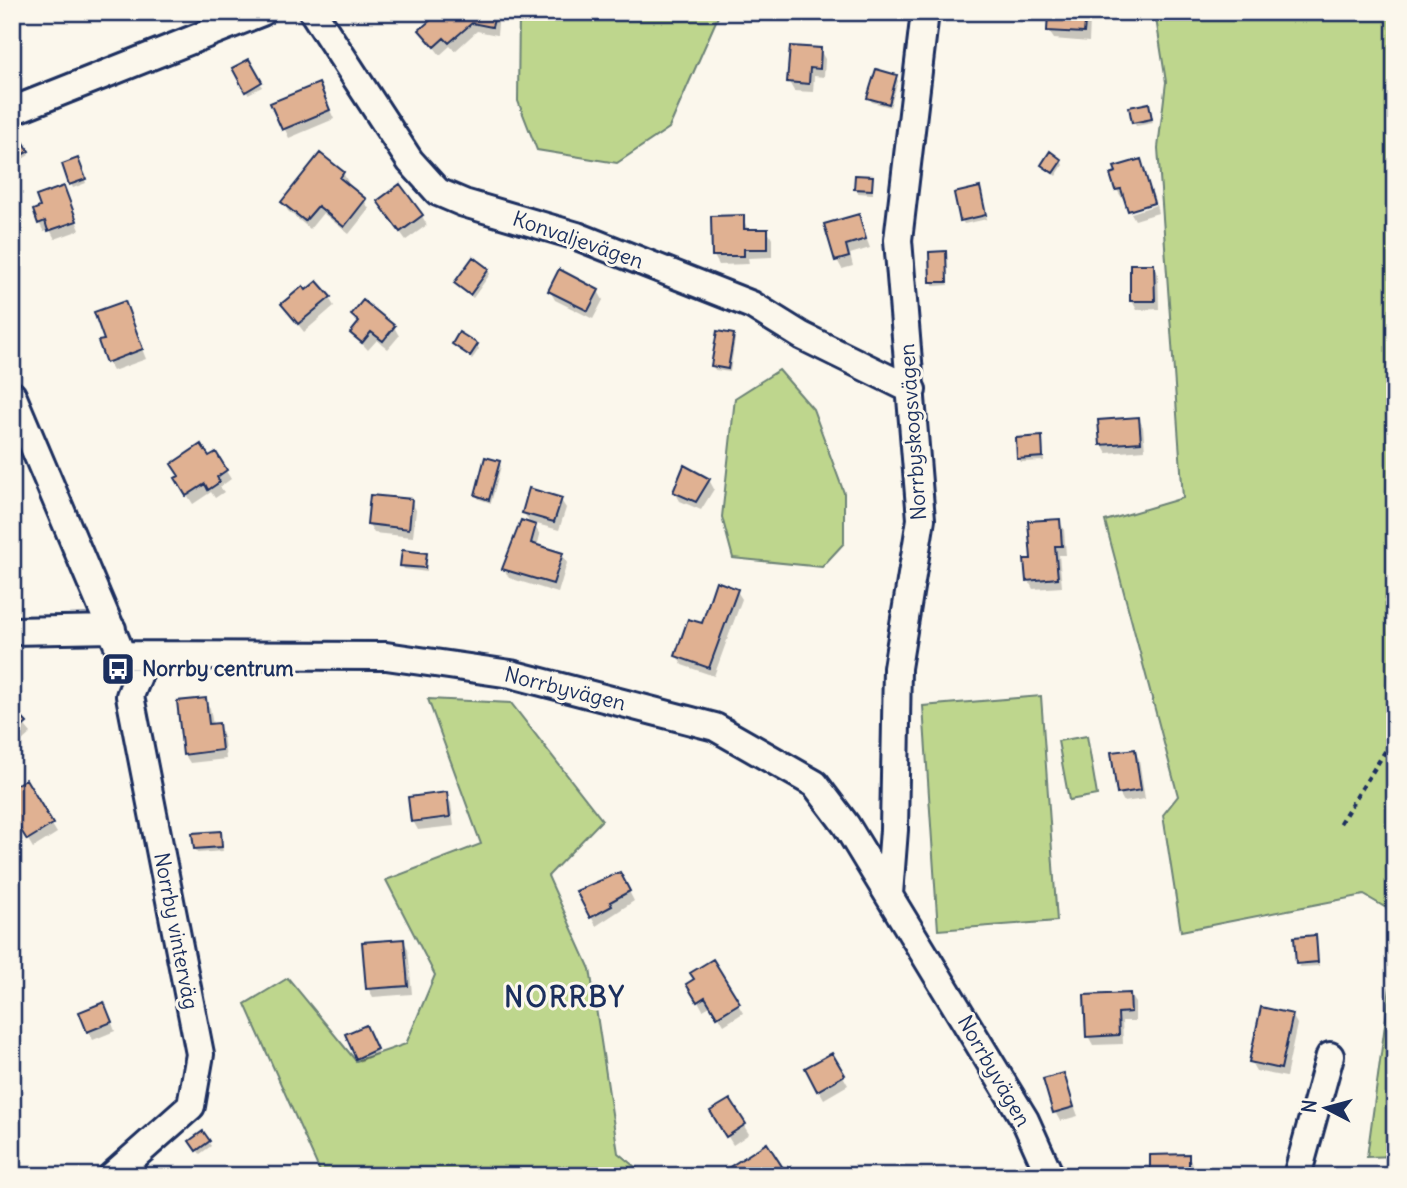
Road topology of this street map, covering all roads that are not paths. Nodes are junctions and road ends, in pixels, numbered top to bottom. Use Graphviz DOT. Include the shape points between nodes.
graph roads {
  1 [pos="262,12"];
  2 [pos="313,12"];
  3 [pos="925,12"];
  4 [pos="12,111"];
  5 [pos="912,390"];
  6 [pos="12,395"];
  7 [pos="112,629"];
  8 [pos="12,631"];
  9 [pos="146,656"];
  10 [pos="889,894"];
  11 [pos="1330,1056"];
  12 [pos="118,1174"];
  13 [pos="1051,1176"];
  14 [pos="1297,1176"];
  1 -- 4 [label="street"];
  2 -- 5 [label="street, Konvaljevägen" via="410,161 438,192 577,236 752,305 802,336"];
  3 -- 5 [label="street, Norrbyskogsvägen" via="898,240"];
  5 -- 10 [label="street, Norrbyskogsvägen" via="921,520 897,668"];
  6 -- 7 [label="street, Norrbyvägen"];
  7 -- 8 [label="street"];
  7 -- 9 [label="street, Norrbyvägen" via="122,655"];
  9 -- 10 [label="street, Norrbyvägen" via="386,656 511,674 715,727 815,785"];
  9 -- 12 [label="street, Norrby vinterväg" via="130,696 200,1054 191,1105"];
  10 -- 13 [label="street, Norrbyvägen" via="1025,1120"];
  11 -- 14 [label="street"];
}
